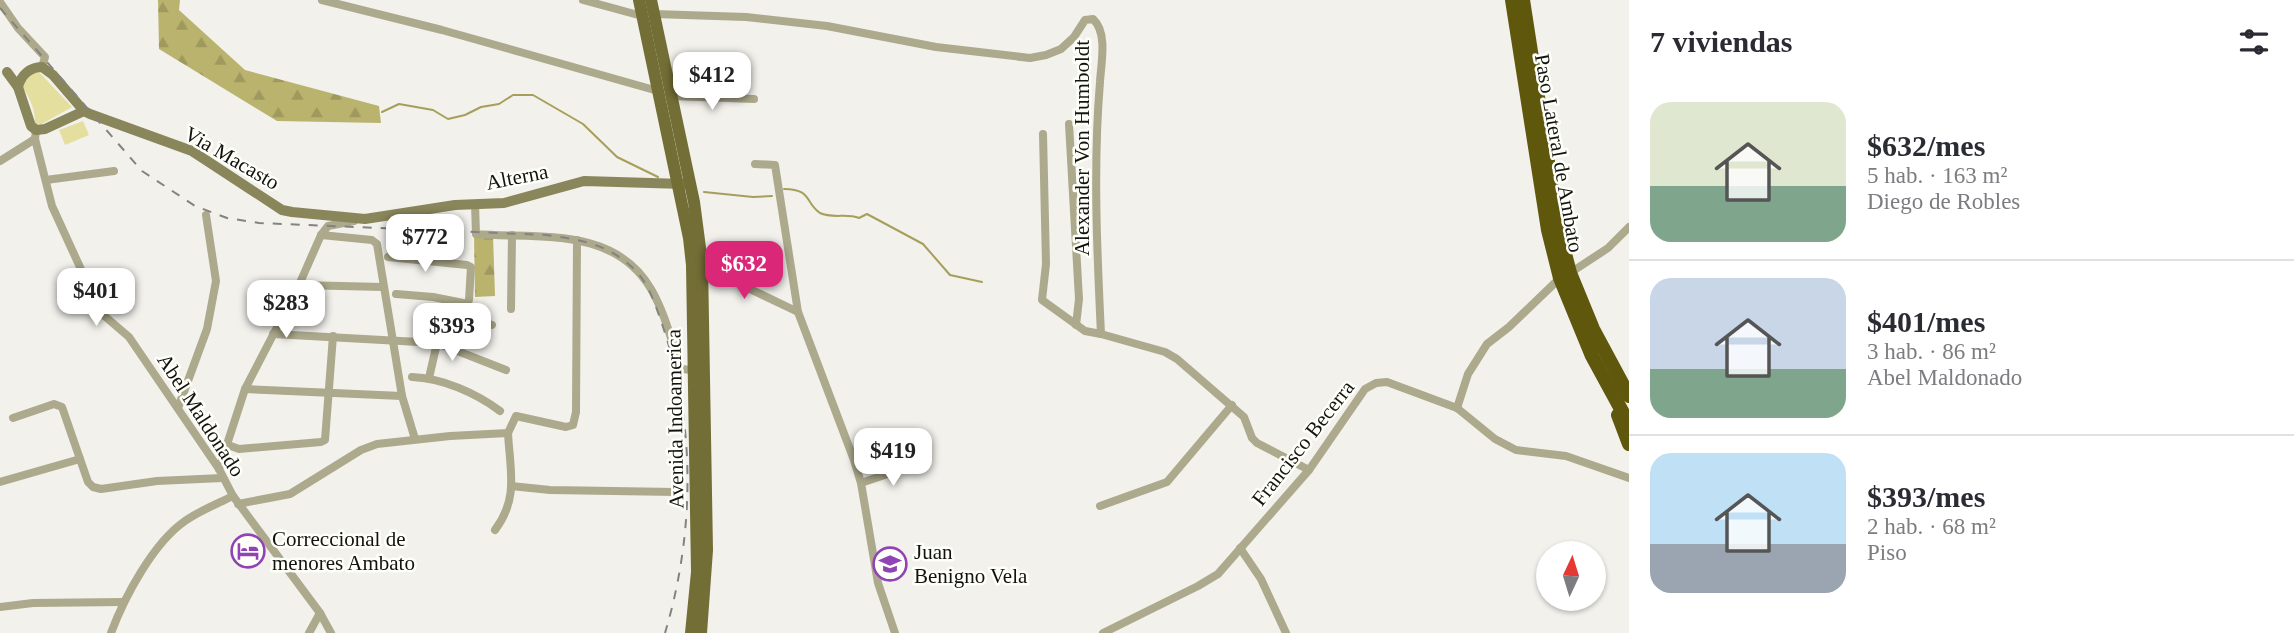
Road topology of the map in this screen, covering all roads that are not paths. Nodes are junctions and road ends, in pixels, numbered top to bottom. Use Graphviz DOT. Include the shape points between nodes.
graph roads {
  1 [pos="322,0"];
  2 [pos="583,0"];
  3 [pos="639,0"];
  4 [pos="651,0"];
  5 [pos="1512,0"];
  6 [pos="1523,0"];
  7 [pos="0,2"];
  8 [pos="648,15"];
  9 [pos="42,67"];
  10 [pos="3,71"];
  11 [pos="24,74"];
  12 [pos="18,87"];
  13 [pos="658,90"];
  14 [pos="671,96"];
  15 [pos="754,99"];
  16 [pos="81,107"];
  17 [pos="1069,124"];
  18 [pos="1043,134"];
  19 [pos="36,135"];
  20 [pos="0,161"];
  21 [pos="755,164"];
  22 [pos="114,171"];
  23 [pos="46,180"];
  24 [pos="683,184"];
  25 [pos="475,204"];
  26 [pos="206,215"];
  27 [pos="365,219"];
  28 [pos="1629,227"];
  29 [pos="321,235"];
  30 [pos="512,235"];
  31 [pos="577,240"];
  32 [pos="388,257"];
  33 [pos="697,265"];
  34 [pos="1565,275"];
  35 [pos="299,285"];
  36 [pos="383,287"];
  37 [pos="396,294"];
  38 [pos="468,303"];
  39 [pos="511,309"];
  40 [pos="799,312"];
  41 [pos="460,314"];
  42 [pos="699,318"];
  43 [pos="492,325"];
  44 [pos="1076,325"];
  45 [pos="1593,329"];
  46 [pos="273,334"];
  47 [pos="1101,334"];
  48 [pos="333,337"];
  49 [pos="392,339"];
  50 [pos="437,343"];
  51 [pos="1592,356"];
  52 [pos="506,370"];
  53 [pos="693,370"];
  54 [pos="412,377"];
  55 [pos="429,378"];
  56 [pos="1629,388"];
  57 [pos="245,389"];
  58 [pos="327,392"];
  59 [pos="402,396"];
  60 [pos="1629,396"];
  61 [pos="1232,405"];
  62 [pos="178,408"];
  63 [pos="1457,408"];
  64 [pos="500,411"];
  65 [pos="13,418"];
  66 [pos="1629,424"];
  67 [pos="508,433"];
  68 [pos="415,439"];
  69 [pos="1629,444"];
  70 [pos="228,445"];
  71 [pos="80,459"];
  72 [pos="917,464"];
  73 [pos="1309,470"];
  74 [pos="221,473"];
  75 [pos="1629,478"];
  76 [pos="0,482"];
  77 [pos="860,483"];
  78 [pos="511,486"];
  79 [pos="676,492"];
  80 [pos="233,496"];
  81 [pos="238,504"];
  82 [pos="1100,506"];
  83 [pos="495,530"];
  84 [pos="1240,548"];
  85 [pos="122,602"];
  86 [pos="0,607"];
  87 [pos="320,613"];
  88 [pos="111,633"];
  89 [pos="309,633"];
  90 [pos="331,633"];
  91 [pos="691,633"];
  92 [pos="701,633"];
  93 [pos="895,633"];
  94 [pos="1103,633"];
  95 [pos="1286,633"];
  1 -- 13 [label="street"];
  2 -- 8 [label="street"];
  3 -- 8 [label="main road, Avenida Indoamerica"];
  4 -- 8 [label="main road, Avenida Indoamerica"];
  5 -- 34 [label="highway, Paso Lateral de Ambato" via="1548,230"];
  6 -- 34 [label="highway, Paso Lateral de Ambato"];
  7 -- 9 [label="street" via="18,29 46,57"];
  8 -- 13 [label="main road, Avenida Indoamerica"];
  8 -- 14 [label="main road, Avenida Indoamerica"];
  8 -- 47 [label="street, Alexander Von Humboldt" via="827,26 936,47 1030,58 1061,49 1085,20 1093,19 1102,52 1097,121"];
  9 -- 11 [label="street"];
  9 -- 16 [label="street"];
  10 -- 11 [label="street"];
  10 -- 12 [label="street"];
  11 -- 12 [label="street"];
  12 -- 19 [label="street"];
  13 -- 24 [label="main road, Avenida Indoamerica"];
  14 -- 15 [label="street"];
  14 -- 24 [label="main road, Avenida Indoamerica"];
  16 -- 19 [label="street"];
  16 -- 27 [label="street, Via Macasto" via="192,152 282,210"];
  17 -- 44 [label="street" via="1079,299"];
  18 -- 44 [label="street, Alexander Von Humboldt" via="1046,264 1042,300"];
  19 -- 20 [label="street"];
  19 -- 23 [label="street, Abel Maldonado"];
  21 -- 40 [label="street" via="775,165"];
  22 -- 23 [label="street"];
  23 -- 62 [label="street, Abel Maldonado" via="52,206 101,313 129,337"];
  24 -- 25 [label="street, Alterna" via="584,181 513,202"];
  24 -- 33 [label="main road, Avenida Indoamerica" via="695,211"];
  25 -- 27 [label="street, Alterna"];
  25 -- 30 [label="street" via="475,233"];
  26 -- 62 [label="street" via="216,281 207,330"];
  27 -- 29 [label="street, Alterna" via="333,224"];
  28 -- 34 [label="street" via="1608,248"];
  29 -- 35 [label="street"];
  29 -- 36 [label="street" via="375,241"];
  30 -- 31 [label="street"];
  30 -- 39 [label="street"];
  31 -- 53 [label="street" via="606,247 635,267 656,299 681,369"];
  31 -- 67 [label="street" via="575,422 566,427 516,416"];
  32 -- 38 [label="street" via="467,265 472,271"];
  33 -- 40 [label="street"];
  33 -- 42 [label="main road, Avenida Indoamerica"];
  34 -- 45 [label="highway, Paso Lateral de Ambato"];
  34 -- 51 [label="highway, Paso Lateral de Ambato"];
  34 -- 63 [label="street" via="1487,344 1468,374"];
  35 -- 36 [label="street"];
  35 -- 46 [label="street"];
  36 -- 49 [label="street"];
  37 -- 38 [label="street"];
  38 -- 41 [label="street"];
  40 -- 77 [label="street"];
  41 -- 43 [label="street"];
  41 -- 50 [label="street" via="443,326"];
  42 -- 53 [label="main road, Avenida Indoamerica"];
  42 -- 92 [label="main road, Avenida Indoamerica" via="707,550"];
  44 -- 47 [label="street, Alexander Von Humboldt"];
  45 -- 56 [label="highway"];
  45 -- 60 [label="highway, Paso Lateral de Ambato"];
  46 -- 48 [label="street"];
  46 -- 57 [label="street"];
  47 -- 61 [label="street" via="1171,355"];
  48 -- 49 [label="street"];
  48 -- 58 [label="street"];
  49 -- 50 [label="street"];
  49 -- 59 [label="street"];
  50 -- 52 [label="street"];
  50 -- 55 [label="street"];
  51 -- 66 [label="highway, Paso Lateral de Ambato"];
  51 -- 69 [label="highway"];
  53 -- 91 [label="main road, Avenida Indoamerica" via="697,572"];
  54 -- 55 [label="street"];
  55 -- 64 [label="street"];
  57 -- 58 [label="street"];
  57 -- 70 [label="street"];
  58 -- 59 [label="street"];
  58 -- 70 [label="street" via="325,440 239,449"];
  59 -- 68 [label="street"];
  61 -- 73 [label="street" via="1257,443"];
  61 -- 82 [label="street" via="1167,482"];
  62 -- 74 [label="street, Abel Maldonado"];
  63 -- 73 [label="street, Francisco Becerra" via="1387,382 1376,383 1365,389"];
  63 -- 75 [label="street, Francisco Becerra" via="1516,450 1566,456"];
  65 -- 71 [label="street" via="59,404"];
  67 -- 68 [label="street"];
  67 -- 78 [label="street"];
  68 -- 81 [label="street" via="368,447 290,494"];
  70 -- 74 [label="street"];
  71 -- 74 [label="street" via="88,482 101,489"];
  71 -- 76 [label="street"];
  72 -- 77 [label="street"];
  73 -- 84 [label="street, Francisco Becerra"];
  74 -- 80 [label="street, Abel Maldonado"];
  77 -- 93 [label="street" via="878,583"];
  78 -- 79 [label="street"];
  78 -- 83 [label="street" via="510,504"];
  80 -- 81 [label="street, Abel Maldonado"];
  80 -- 85 [label="street" via="173,530"];
  81 -- 87 [label="street, Abel Maldonado"];
  84 -- 94 [label="street, Francisco Becerra" via="1218,574"];
  84 -- 95 [label="street" via="1257,572"];
  85 -- 86 [label="street"];
  85 -- 88 [label="street"];
  87 -- 89 [label="street"];
  87 -- 90 [label="street, Abel Maldonado"];
}
